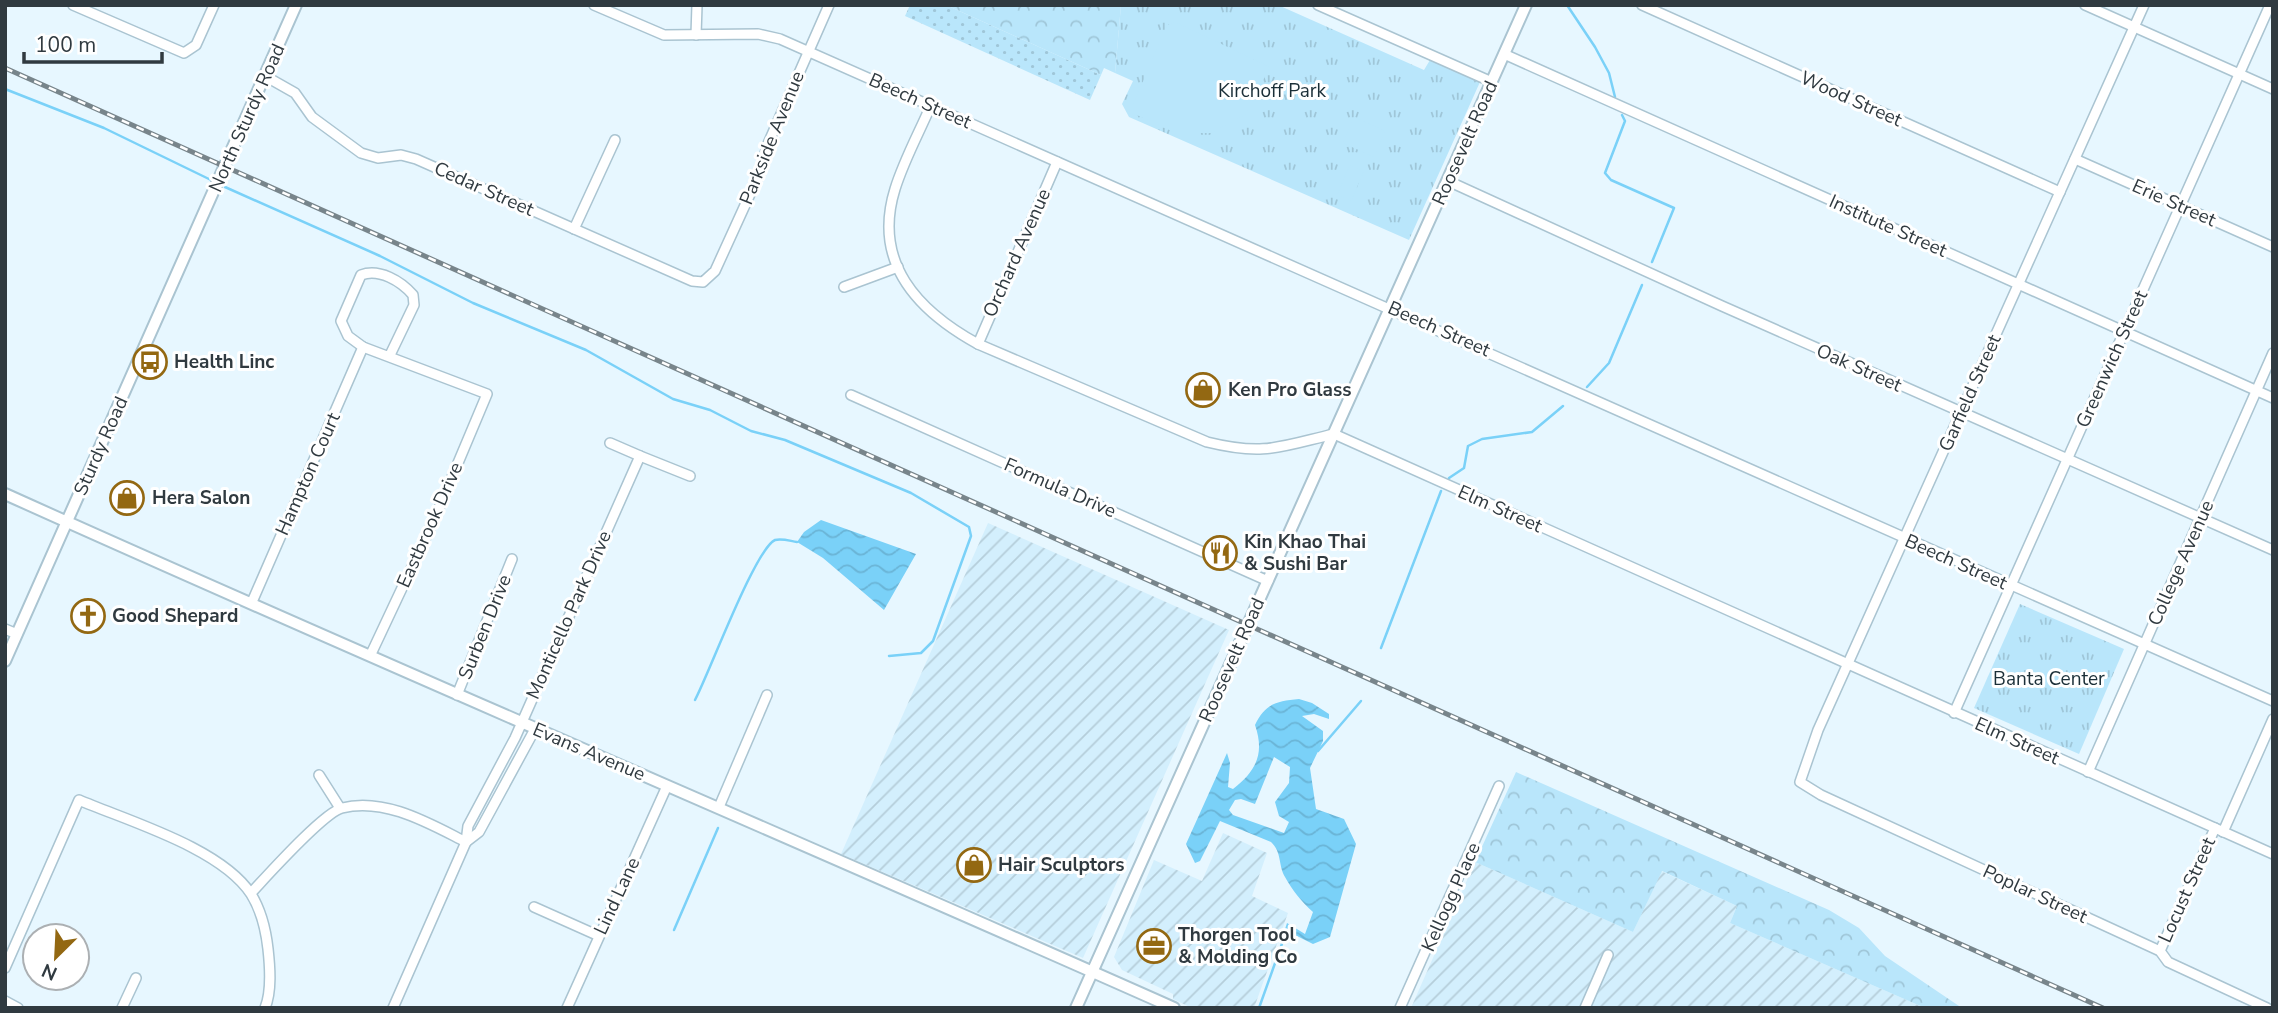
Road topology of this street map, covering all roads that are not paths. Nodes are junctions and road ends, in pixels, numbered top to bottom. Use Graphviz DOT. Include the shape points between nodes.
graph roads {
  1 [pos="214,5"];
  2 [pos="296,5"];
  3 [pos="594,5"];
  4 [pos="697,5"];
  5 [pos="829,5"];
  6 [pos="1318,5"];
  7 [pos="1526,5"];
  8 [pos="1642,5"];
  9 [pos="2085,5"];
  10 [pos="2144,5"];
  11 [pos="2270,5"];
  12 [pos="78,6"];
  13 [pos="2134,27"];
  14 [pos="696,35"];
  15 [pos="808,51"];
  16 [pos="1504,54"];
  17 [pos="2239,74"];
  18 [pos="265,76"];
  19 [pos="1492,82"];
  20 [pos="2273,89"];
  21 [pos="931,105"];
  22 [pos="615,140"];
  23 [pos="2075,159"];
  24 [pos="1057,162"];
  25 [pos="1448,180"];
  26 [pos="2060,192"];
  27 [pos="2180,206"];
  28 [pos="574,229"];
  29 [pos="197,230"];
  30 [pos="2273,247"];
  31 [pos="898,267"];
  32 [pos="715,271"];
  33 [pos="2019,285"];
  34 [pos="844,287"];
  35 [pos="1391,307"];
  36 [pos="2124,332"];
  37 [pos="978,344"];
  38 [pos="363,347"];
  39 [pos="2273,353"];
  40 [pos="390,355"];
  41 [pos="2256,391"];
  42 [pos="851,395"];
  43 [pos="2273,398"];
  44 [pos="1961,413"];
  45 [pos="1334,434"];
  46 [pos="610,443"];
  47 [pos="640,456"];
  48 [pos="2068,459"];
  49 [pos="690,476"];
  50 [pos="5,494"];
  51 [pos="2200,519"];
  52 [pos="68,522"];
  53 [pos="1904,539"];
  54 [pos="2273,550"];
  55 [pos="512,559"];
  56 [pos="1268,581"];
  57 [pos="2011,586"];
  58 [pos="252,602"];
  59 [pos="5,629"];
  60 [pos="17,634"];
  61 [pos="2145,645"];
  62 [pos="371,654"];
  63 [pos="5,661"];
  64 [pos="1848,665"];
  65 [pos="457,695"];
  66 [pos="767,695"];
  67 [pos="2273,701"];
  68 [pos="1954,713"];
  69 [pos="2273,719"];
  70 [pos="520,723"];
  71 [pos="535,729"];
  72 [pos="2088,772"];
  73 [pos="319,775"];
  74 [pos="1800,782"];
  75 [pos="667,786"];
  76 [pos="1499,786"];
  77 [pos="719,807"];
  78 [pos="340,808"];
  79 [pos="2219,830"];
  80 [pos="466,842"];
  81 [pos="2273,854"];
  82 [pos="251,893"];
  83 [pos="534,907"];
  84 [pos="598,936"];
  85 [pos="2160,951"];
  86 [pos="1608,955"];
  87 [pos="5,968"];
  88 [pos="1093,971"];
  89 [pos="136,978"];
  90 [pos="5,1001"];
  91 [pos="18,1008"];
  92 [pos="122,1008"];
  93 [pos="265,1008"];
  94 [pos="393,1008"];
  95 [pos="567,1008"];
  96 [pos="1076,1008"];
  97 [pos="1174,1008"];
  98 [pos="1400,1008"];
  99 [pos="1585,1008"];
  100 [pos="2267,1008"];
  1 -- 12 [label="street" via="189,51 177,51"];
  2 -- 18 [label="street, North Sturdy Road"];
  3 -- 14 [label="street, Beech Street" via="656,32"];
  4 -- 14 [label="street"];
  5 -- 15 [label="street, Parkside Avenue"];
  6 -- 19 [label="street"];
  7 -- 16 [label="street, Roosevelt Road"];
  8 -- 26 [label="street, Wood Street"];
  9 -- 13 [label="street"];
  10 -- 13 [label="street, Garfield Street"];
  11 -- 17 [label="street, Greenwich Street"];
  13 -- 17 [label="street"];
  13 -- 23 [label="street, Garfield Street"];
  14 -- 15 [label="street, Beech Street" via="758,34"];
  15 -- 21 [label="street, Beech Street"];
  15 -- 32 [label="street, Parkside Avenue"];
  16 -- 19 [label="street, Roosevelt Road"];
  16 -- 33 [label="street, Institute Street"];
  17 -- 20 [label="street"];
  17 -- 27 [label="street, Greenwich Street"];
  18 -- 28 [label="street, Cedar Street" via="295,93 312,117 367,156 416,159"];
  18 -- 29 [label="street, North Sturdy Road"];
  19 -- 25 [label="street, Roosevelt Road"];
  21 -- 24 [label="street, Beech Street"];
  21 -- 31 [label="street" via="891,204 890,230"];
  22 -- 28 [label="street"];
  23 -- 26 [label="street, Garfield Street"];
  23 -- 27 [label="street, Erie Street"];
  24 -- 35 [label="street, Beech Street"];
  24 -- 37 [label="street, Orchard Avenue"];
  25 -- 35 [label="street, Roosevelt Road"];
  25 -- 44 [label="street, Oak Street"];
  26 -- 33 [label="street, Garfield Street"];
  27 -- 30 [label="street, Erie Street"];
  27 -- 36 [label="street, Greenwich Street"];
  28 -- 32 [label="street, Cedar Street" via="692,281 707,280"];
  29 -- 52 [label="street, Sturdy Road"];
  31 -- 34 [label="street"];
  31 -- 37 [label="street" via="924,308"];
  33 -- 36 [label="street, Institute Street"];
  33 -- 44 [label="street, Garfield Street"];
  35 -- 45 [label="street, Roosevelt Road"];
  35 -- 53 [label="street, Beech Street"];
  36 -- 41 [label="street, Institute Street"];
  36 -- 48 [label="street, Greenwich Street"];
  37 -- 45 [label="street" via="1207,442 1238,450 1266,451"];
  38 -- 40 [label="street"];
  38 -- 40 [label="street" via="348,336 341,321 361,275 371,271 414,295 414,305"];
  38 -- 58 [label="street, Hampton Court"];
  39 -- 41 [label="street, College Avenue"];
  40 -- 62 [label="street, Eastbrook Drive" via="487,394"];
  41 -- 43 [label="street, Institute Street"];
  41 -- 51 [label="street, College Avenue"];
  42 -- 56 [label="street, Formula Drive"];
  44 -- 48 [label="street, Oak Street"];
  44 -- 53 [label="street, Garfield Street"];
  45 -- 56 [label="street, Roosevelt Road"];
  45 -- 64 [label="street, Elm Street"];
  46 -- 47 [label="street"];
  47 -- 49 [label="street"];
  47 -- 70 [label="street, Monticello Park Drive"];
  48 -- 51 [label="street, Oak Street"];
  48 -- 57 [label="street, Greenwich Street"];
  50 -- 52 [label="street, Evans Avenue"];
  51 -- 54 [label="street, Oak Street"];
  51 -- 61 [label="street, College Avenue"];
  52 -- 58 [label="street, Evans Avenue"];
  52 -- 60 [label="street, Sturdy Road"];
  53 -- 57 [label="street, Beech Street"];
  53 -- 64 [label="street, Garfield Street"];
  55 -- 65 [label="street, Surben Drive"];
  56 -- 88 [label="street, Roosevelt Road"];
  57 -- 61 [label="street, Beech Street"];
  57 -- 68 [label="street, Greenwich Street"];
  58 -- 62 [label="street, Evans Avenue"];
  59 -- 60 [label="street"];
  60 -- 63 [label="street, Sturdy Road"];
  61 -- 67 [label="street, Beech Street"];
  61 -- 72 [label="street, College Avenue"];
  62 -- 65 [label="street, Evans Avenue"];
  64 -- 68 [label="street, Elm Street"];
  64 -- 74 [label="street, Garfield Street"];
  65 -- 70 [label="street, Evans Avenue"];
  66 -- 77 [label="street"];
  68 -- 72 [label="street, Elm Street"];
  69 -- 79 [label="street, Locust Street"];
  70 -- 71 [label="street, Evans Avenue"];
  70 -- 80 [label="street, Monticello Park Drive" via="468,826"];
  71 -- 75 [label="street, Evans Avenue"];
  71 -- 80 [label="street, Monticello Park Drive" via="479,832"];
  72 -- 79 [label="street, Elm Street"];
  73 -- 78 [label="street"];
  74 -- 85 [label="street, Poplar Street"];
  75 -- 77 [label="street, Evans Avenue"];
  75 -- 84 [label="street, Lind Lane"];
  76 -- 98 [label="street, Kellogg Place"];
  77 -- 88 [label="street, Evans Avenue"];
  78 -- 80 [label="street" via="387,808"];
  78 -- 82 [label="street"];
  79 -- 81 [label="street, Elm Street"];
  79 -- 85 [label="street, Locust Street"];
  80 -- 94 [label="street, Monticello Park Drive"];
  82 -- 87 [label="street" via="198,851 79,800"];
  82 -- 93 [label="street" via="266,930 270,965"];
  83 -- 84 [label="street"];
  84 -- 95 [label="street, Lind Lane"];
  85 -- 100 [label="street, Poplar Street" via="2168,962"];
  86 -- 99 [label="street"];
  88 -- 96 [label="street, Roosevelt Road"];
  88 -- 97 [label="street, Evans Avenue"];
  89 -- 92 [label="street"];
  90 -- 91 [label="street"];
}
